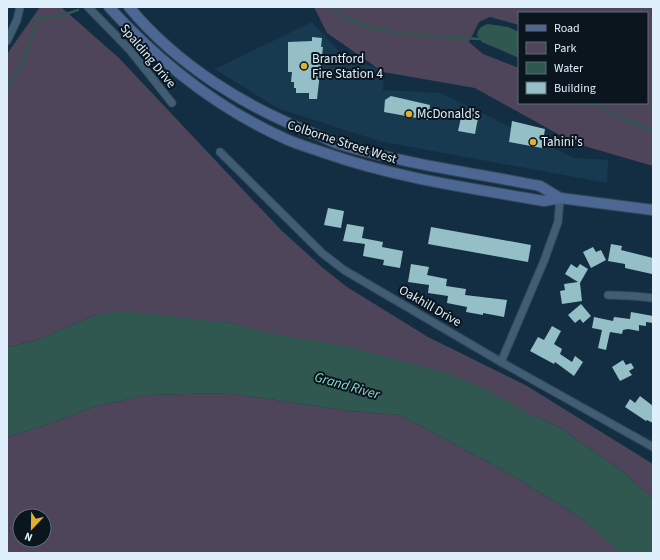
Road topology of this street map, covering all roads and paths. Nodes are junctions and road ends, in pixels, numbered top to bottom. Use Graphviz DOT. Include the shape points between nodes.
graph roads {
  1 [pos="20,7"];
  2 [pos="88,7"];
  3 [pos="109,7"];
  4 [pos="129,7"];
  5 [pos="7,41"];
  6 [pos="172,103"];
  7 [pos="220,152"];
  8 [pos="560,198"];
  9 [pos="653,210"];
  10 [pos="608,295"];
  11 [pos="653,298"];
  12 [pos="502,362"];
  13 [pos="653,447"];
  1 -- 5 [label="street"];
  2 -- 6 [label="street, Spalding Drive" via="129,49"];
  3 -- 8 [label="main road, Colborne Street West" via="130,30 209,96 289,141 356,164 404,176 544,202"];
  4 -- 8 [label="main road, Colborne Street West" via="190,64 255,108 299,129 340,145 369,152 540,186"];
  7 -- 12 [label="street, Oakhill Drive" via="322,253 344,270"];
  8 -- 9 [label="main road, Colborne Street West"];
  8 -- 12 [label="street" via="558,222 544,262"];
  10 -- 11 [label="street"];
  12 -- 13 [label="street, Oakhill Drive"];
}
